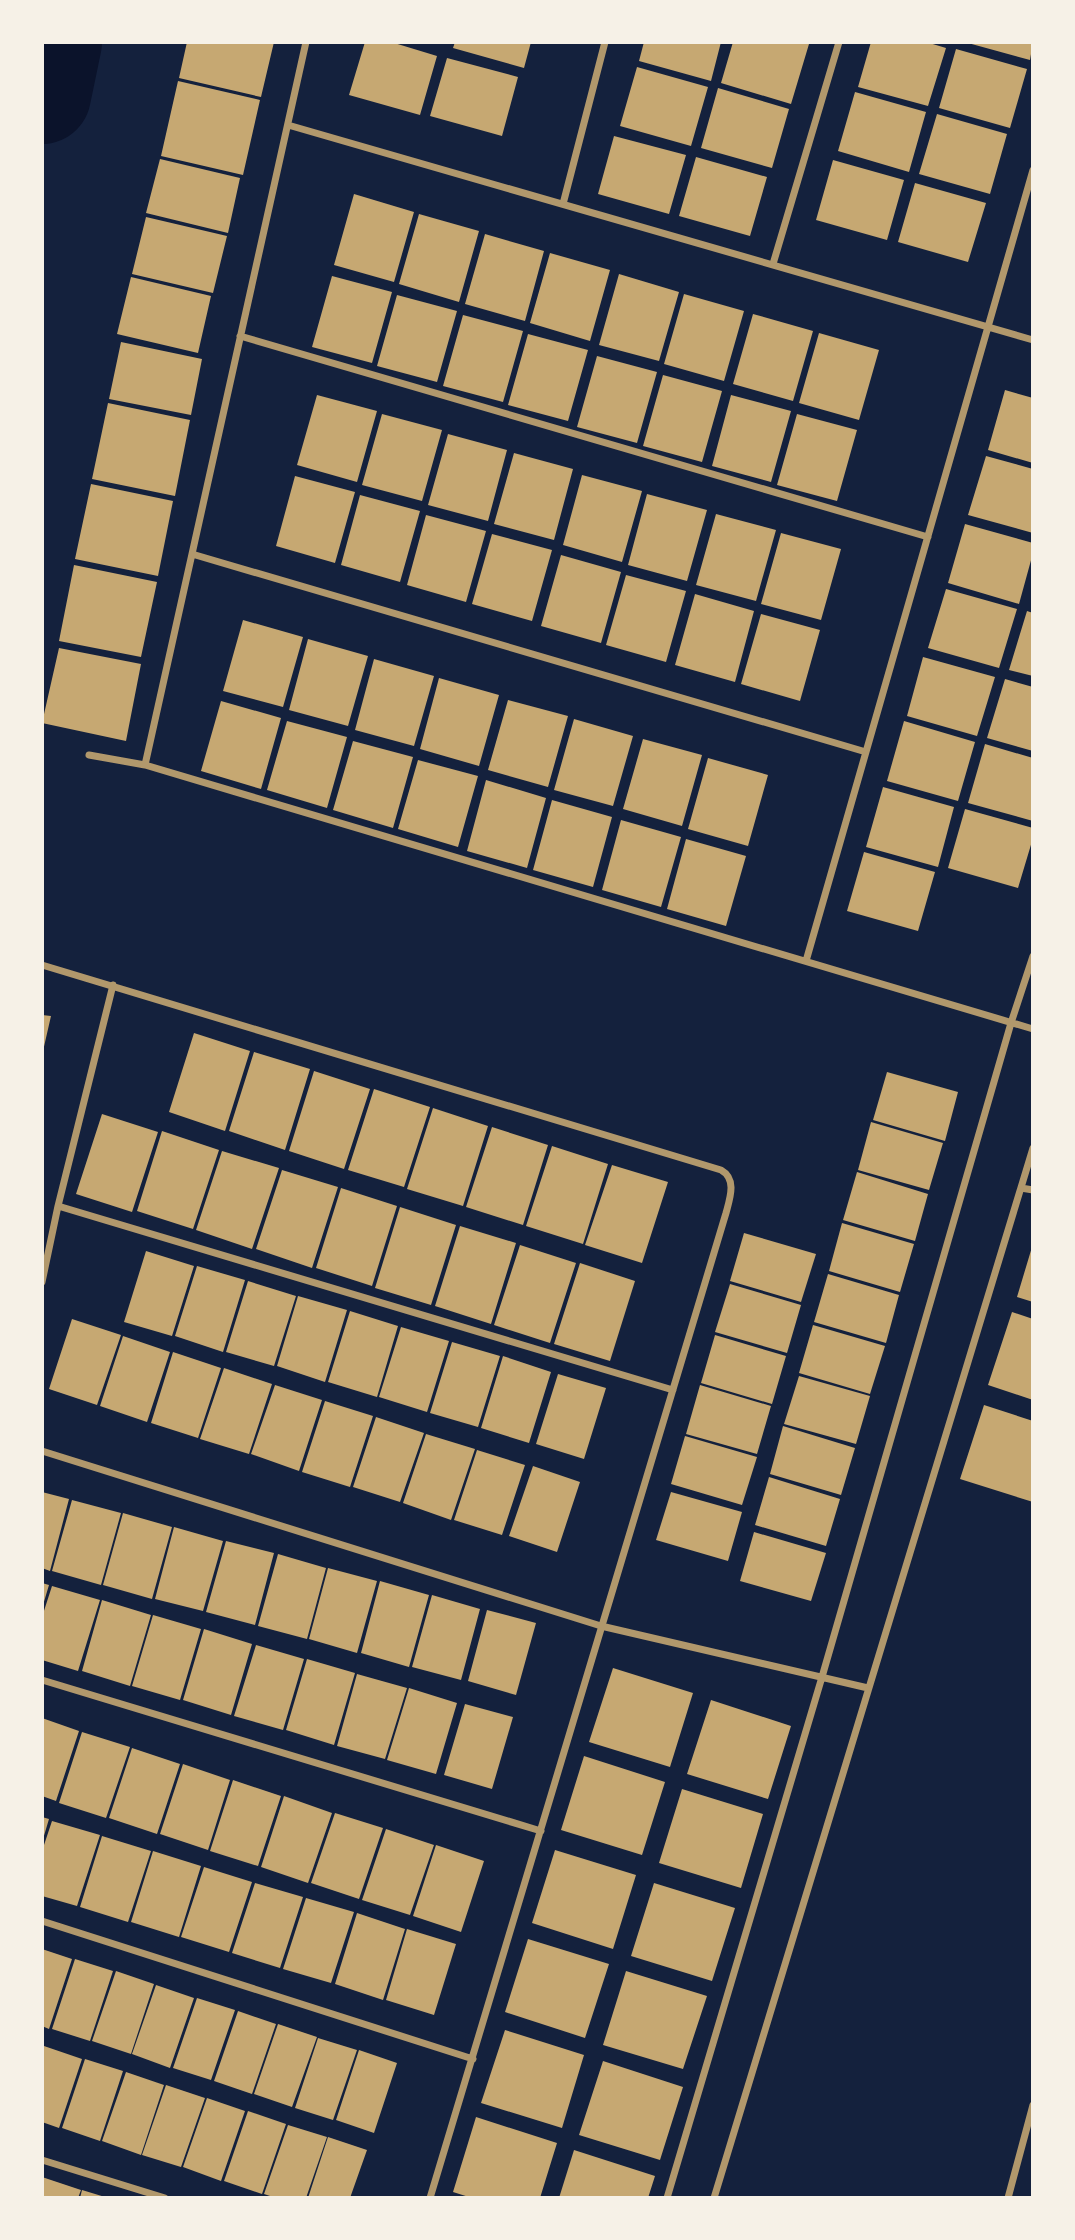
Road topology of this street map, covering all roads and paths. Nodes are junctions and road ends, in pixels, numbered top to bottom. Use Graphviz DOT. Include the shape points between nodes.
graph roads {
  1 [pos="306,42"];
  2 [pos="605,42"];
  3 [pos="839,42"];
  4 [pos="288,125"];
  5 [pos="1033,170"];
  6 [pos="563,204"];
  7 [pos="773,264"];
  8 [pos="988,327"];
  9 [pos="240,336"];
  10 [pos="1033,340"];
  11 [pos="928,537"];
  12 [pos="192,554"];
  13 [pos="866,752"];
  14 [pos="89,755"];
  15 [pos="145,765"];
  16 [pos="1033,956"];
  17 [pos="806,961"];
  18 [pos="42,965"];
  19 [pos="113,985"];
  20 [pos="1011,1023"];
  21 [pos="1033,1029"];
  22 [pos="1033,1148"];
  23 [pos="1021,1188"];
  24 [pos="1033,1190"];
  25 [pos="58,1206"];
  26 [pos="42,1282"];
  27 [pos="673,1390"];
  28 [pos="42,1451"];
  29 [pos="601,1626"];
  30 [pos="822,1677"];
  31 [pos="42,1680"];
  32 [pos="868,1688"];
  33 [pos="541,1831"];
  34 [pos="42,1921"];
  35 [pos="473,2059"];
  36 [pos="1033,2105"];
  37 [pos="42,2160"];
  38 [pos="165,2198"];
  39 [pos="430,2198"];
  40 [pos="667,2198"];
  41 [pos="714,2198"];
  42 [pos="1008,2198"];
  1 -- 4 [label="street"];
  2 -- 6 [label="street"];
  3 -- 7 [label="street"];
  4 -- 6 [label="street"];
  4 -- 9 [label="street"];
  5 -- 8 [label="street"];
  6 -- 7 [label="street"];
  7 -- 8 [label="street"];
  8 -- 10 [label="street"];
  8 -- 11 [label="street"];
  9 -- 11 [label="street"];
  9 -- 12 [label="street"];
  11 -- 13 [label="street"];
  12 -- 13 [label="street"];
  12 -- 15 [label="street"];
  13 -- 17 [label="street"];
  14 -- 15 [label="street"];
  15 -- 17 [label="street"];
  16 -- 20 [label="street"];
  17 -- 20 [label="street"];
  18 -- 19 [label="street"];
  19 -- 25 [label="street"];
  19 -- 27 [label="street" via="727,1173 731,1196"];
  20 -- 21 [label="street"];
  20 -- 30 [label="street"];
  22 -- 23 [label="street"];
  23 -- 24 [label="street"];
  23 -- 32 [label="street"];
  25 -- 26 [label="street"];
  25 -- 27 [label="street"];
  27 -- 29 [label="street"];
  28 -- 29 [label="street"];
  29 -- 30 [label="street"];
  29 -- 33 [label="street"];
  30 -- 32 [label="street"];
  30 -- 40 [label="street"];
  31 -- 33 [label="street"];
  32 -- 41 [label="street"];
  33 -- 35 [label="street"];
  34 -- 35 [label="street"];
  35 -- 39 [label="street"];
  36 -- 42 [label="street"];
  37 -- 38 [label="street"];
}
